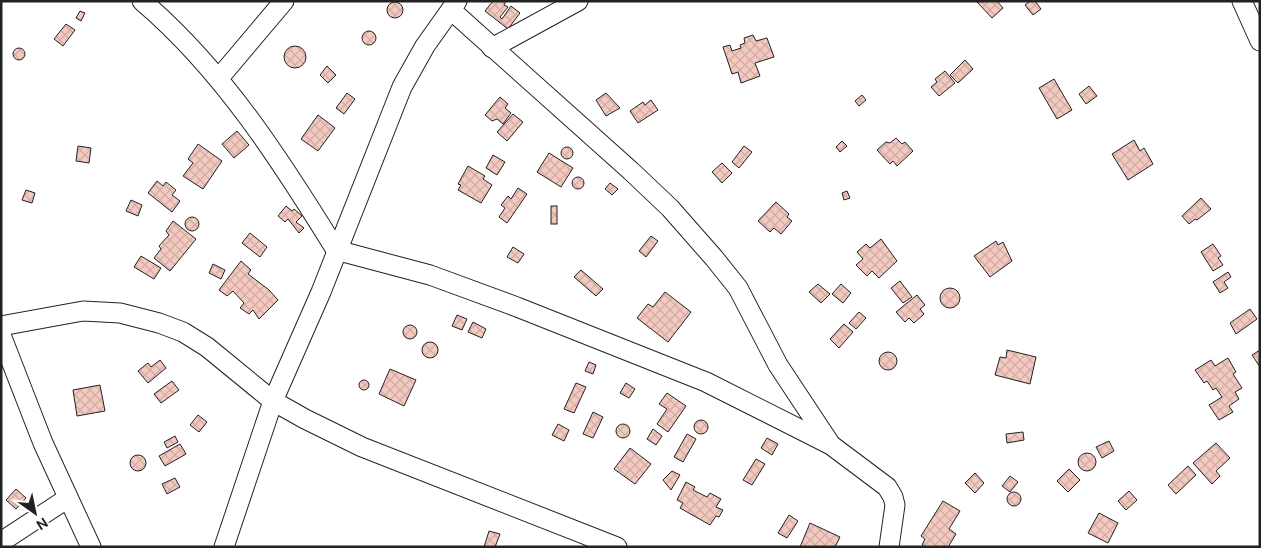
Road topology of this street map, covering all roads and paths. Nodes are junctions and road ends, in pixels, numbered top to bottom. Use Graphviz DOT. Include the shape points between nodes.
graph roads {
  1 [pos="142,1"];
  2 [pos="284,1"];
  3 [pos="578,1"];
  4 [pos="1242,1"];
  5 [pos="454,5"];
  6 [pos="1260,41"];
  7 [pos="492,48"];
  8 [pos="219,78"];
  9 [pos="336,250"];
  10 [pos="1,326"];
  11 [pos="1,335"];
  12 [pos="273,401"];
  13 [pos="831,445"];
  14 [pos="68,498"];
  15 [pos="1,542"];
  16 [pos="91,547"];
  17 [pos="224,547"];
  18 [pos="617,547"];
  19 [pos="888,547"];
  1 -- 8 [label="street" via="183,38"];
  2 -- 8 [label="street"];
  3 -- 7 [label="street"];
  4 -- 6 [label="street"];
  5 -- 7 [label="street"];
  5 -- 9 [label="street" via="425,46 402,87"];
  7 -- 13 [label="street" via="670,208 727,273 794,393"];
  8 -- 9 [label="street" via="296,186"];
  9 -- 12 [label="street"];
  9 -- 13 [label="street" via="430,275 525,310 706,382"];
  10 -- 12 [label="street" via="83,311 120,313 159,323 183,332 207,347"];
  11 -- 14 [label="street"];
  12 -- 17 [label="street"];
  12 -- 18 [label="street" via="362,447"];
  13 -- 19 [label="street" via="886,487 893,497 895,505"];
  14 -- 15 [label="street"];
  14 -- 16 [label="street"];
}
